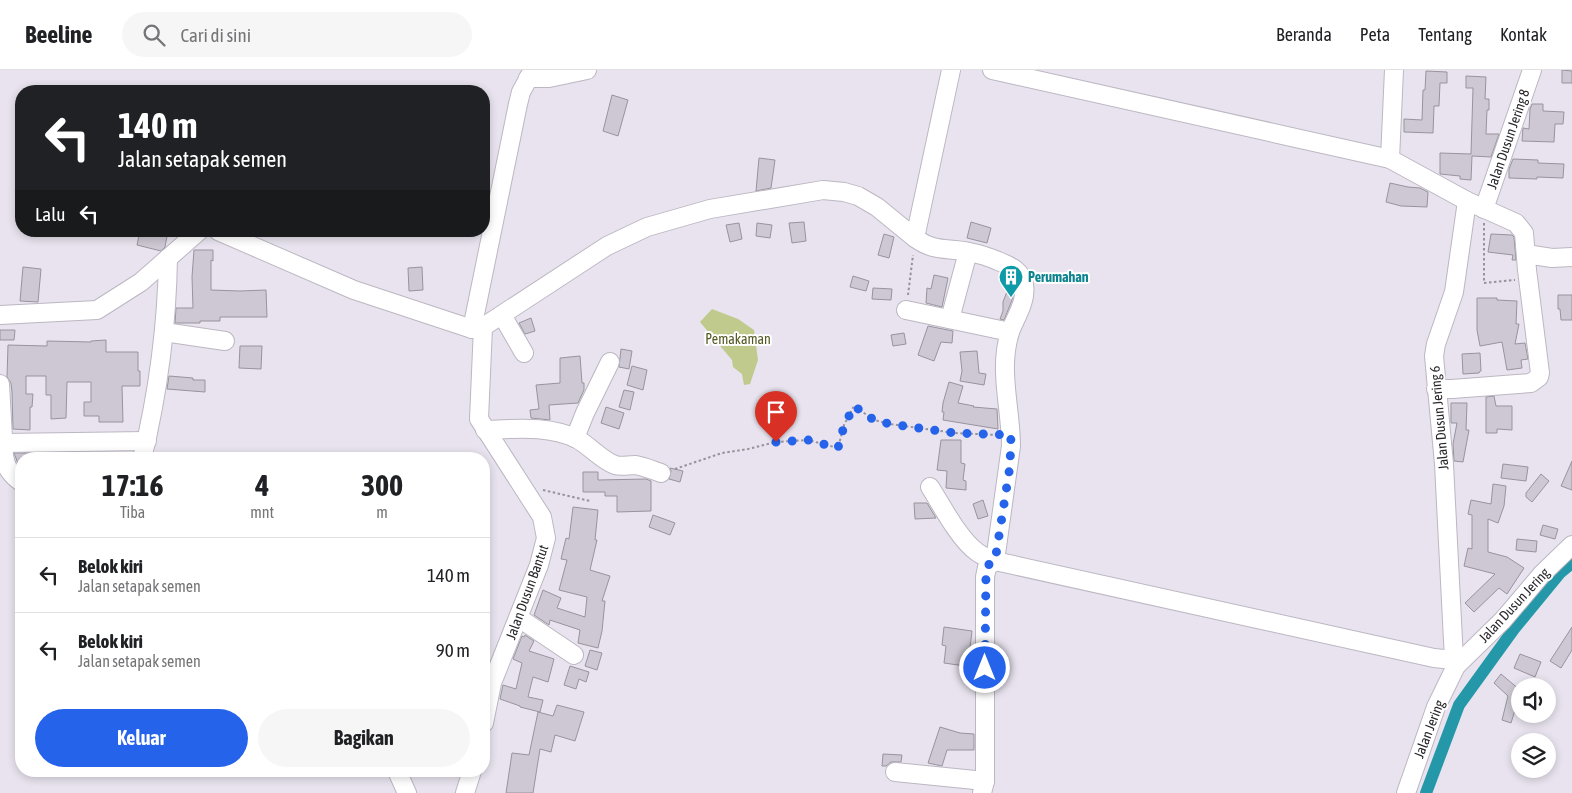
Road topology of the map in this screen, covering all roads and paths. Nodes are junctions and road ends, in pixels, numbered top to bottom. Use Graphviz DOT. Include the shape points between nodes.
graph roads {
  1 [pos="587,70"];
  2 [pos="951,70"];
  3 [pos="992,70"];
  4 [pos="1394,70"];
  5 [pos="1532,70"];
  6 [pos="540,75"];
  7 [pos="1390,159"];
  8 [pos="1467,201"];
  9 [pos="1484,208"];
  10 [pos="192,237"];
  11 [pos="232,237"];
  12 [pos="915,238"];
  13 [pos="968,252"];
  14 [pos="1526,254"];
  15 [pos="1572,257"];
  16 [pos="168,258"];
  17 [pos="1528,278"];
  18 [pos="906,310"];
  19 [pos="0,315"];
  20 [pos="502,315"];
  21 [pos="950,319"];
  22 [pos="477,328"];
  23 [pos="164,332"];
  24 [pos="1010,332"];
  25 [pos="226,341"];
  26 [pos="524,353"];
  27 [pos="610,362"];
  28 [pos="0,384"];
  29 [pos="1436,389"];
  30 [pos="485,430"];
  31 [pos="1011,435"];
  32 [pos="575,438"];
  33 [pos="147,441"];
  34 [pos="3,443"];
  35 [pos="144,452"];
  36 [pos="661,473"];
  37 [pos="15,477"];
  38 [pos="521,486"];
  39 [pos="930,487"];
  40 [pos="590,501"];
  41 [pos="1572,545"];
  42 [pos="995,561"];
  43 [pos="519,618"];
  44 [pos="574,655"];
  45 [pos="1455,663"];
  46 [pos="490,693"];
  47 [pos="896,772"];
  48 [pos="400,777"];
  49 [pos="470,777"];
  50 [pos="984,787"];
  51 [pos="407,793"];
  52 [pos="465,793"];
  53 [pos="1406,793"];
  1 -- 6 [label="street"];
  2 -- 12 [label="street"];
  3 -- 7 [label="street"];
  4 -- 7 [label="street"];
  5 -- 9 [label="street, Jalan Dusun Jering 8"];
  6 -- 22 [label="street, Jalan Dusun Bantut" via="518,104"];
  7 -- 8 [label="street"];
  8 -- 9 [label="street"];
  8 -- 29 [label="street, Jalan Dusun Jering 6" via="1454,292 1434,356"];
  9 -- 14 [label="street" via="1516,223 1524,233"];
  9 -- 17 [label="path" via="1484,283"];
  10 -- 16 [label="street"];
  11 -- 22 [label="street" via="354,290"];
  12 -- 13 [label="street" via="937,249"];
  12 -- 18 [label="path"];
  12 -- 20 [label="street" via="876,206 844,192 823,190 710,209 647,227 607,246"];
  13 -- 21 [label="street"];
  13 -- 24 [label="street" via="1013,267 1021,276 1025,291"];
  14 -- 15 [label="street" via="1548,258"];
  14 -- 17 [label="street"];
  16 -- 19 [label="street" via="140,282 97,310"];
  16 -- 23 [label="street"];
  17 -- 29 [label="street" via="1539,377 1531,383 1517,385"];
  18 -- 21 [label="street"];
  20 -- 22 [label="street"];
  20 -- 26 [label="street"];
  21 -- 24 [label="street"];
  22 -- 30 [label="street, Jalan Dusun Bantut" via="478,412"];
  23 -- 25 [label="street"];
  23 -- 33 [label="street"];
  24 -- 31 [label="street" via="1005,365"];
  27 -- 32 [label="street"];
  28 -- 34 [label="street"];
  29 -- 45 [label="street, Jalan Dusun Jering 6" via="1444,464"];
  30 -- 32 [label="street" via="554,431"];
  30 -- 38 [label="street, Jalan Dusun Bantut"];
  31 -- 36 [label="path" via="955,433 890,424 874,420 854,406 838,448 808,440 776,442 722,453"];
  31 -- 42 [label="street" via="1010,466"];
  32 -- 36 [label="street" via="616,465 639,466"];
  33 -- 34 [label="street"];
  33 -- 35 [label="street"];
  34 -- 37 [label="street" via="6,466"];
  38 -- 40 [label="path"];
  38 -- 43 [label="street, Jalan Dusun Bantut" via="542,517 546,538 540,565"];
  39 -- 42 [label="street" via="969,545"];
  41 -- 45 [label="street, Jalan Dusun Jering" via="1503,620"];
  42 -- 45 [label="street"];
  42 -- 50 [label="street" via="987,567 985,577"];
  43 -- 44 [label="street"];
  43 -- 46 [label="street, Jalan Dusun Bantut"];
  45 -- 53 [label="street, Jalan Jering"];
  47 -- 50 [label="street"];
  48 -- 51 [label="street"];
  49 -- 52 [label="street"];
}
